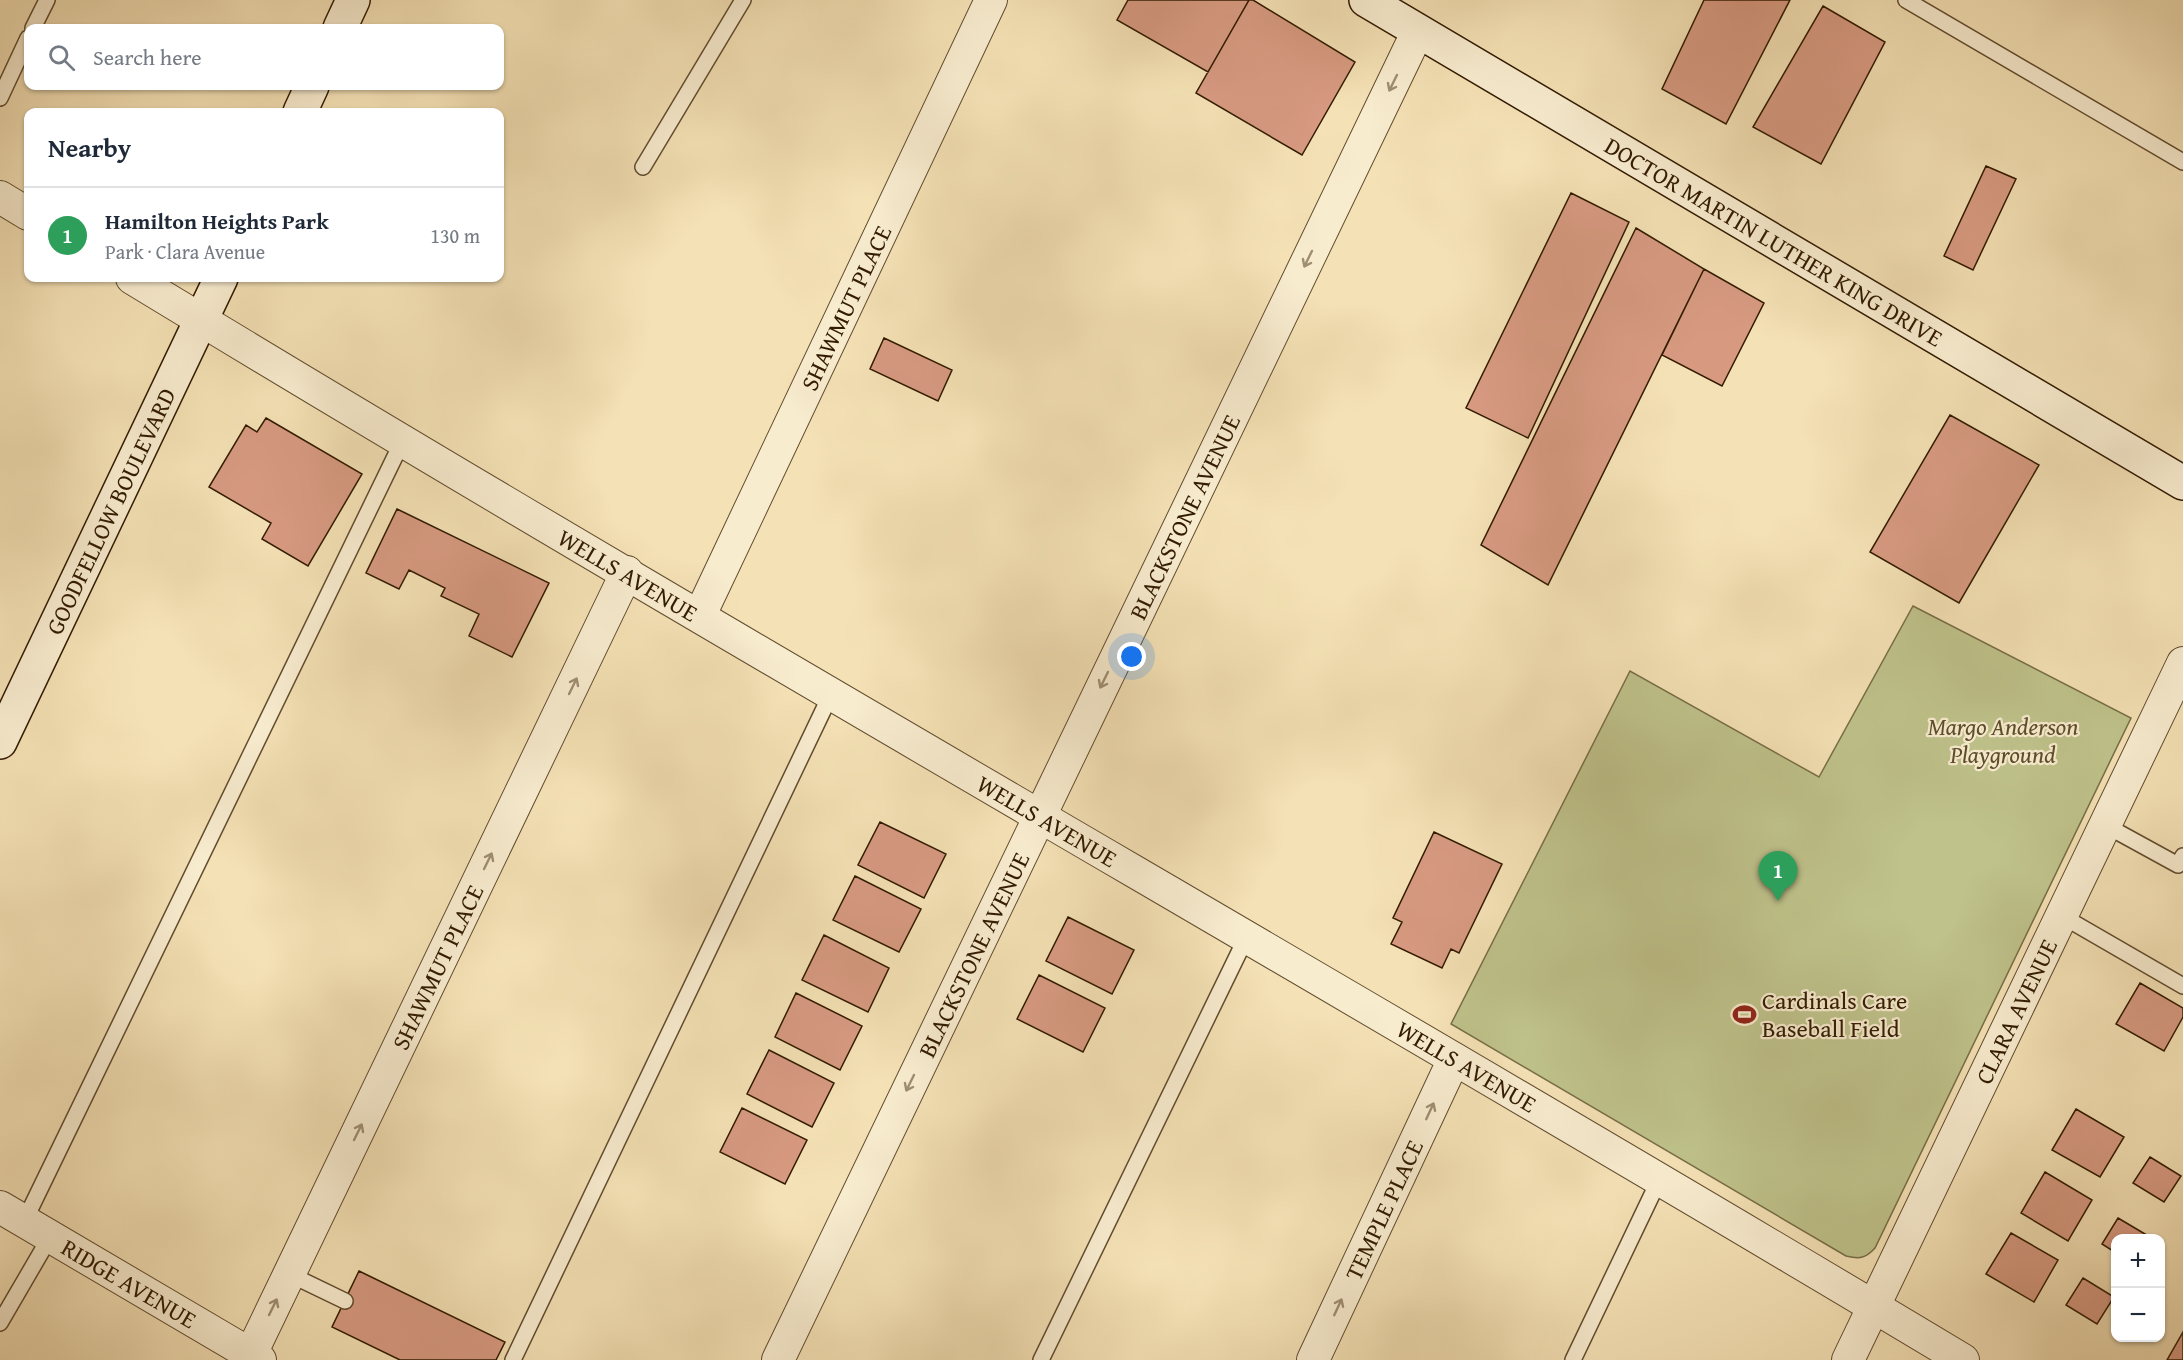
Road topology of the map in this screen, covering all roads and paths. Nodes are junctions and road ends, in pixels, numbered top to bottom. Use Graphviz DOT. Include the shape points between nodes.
graph roads {
  1 [pos="47,0"];
  2 [pos="353,0"];
  3 [pos="743,0"];
  4 [pos="991,0"];
  5 [pos="1366,0"];
  6 [pos="1906,0"];
  7 [pos="35,24"];
  8 [pos="342,24"];
  9 [pos="1418,31"];
  10 [pos="24,47"];
  11 [pos="310,90"];
  12 [pos="0,98"];
  13 [pos="302,108"];
  14 [pos="2183,162"];
  15 [pos="643,167"];
  16 [pos="0,197"];
  17 [pos="24,212"];
  18 [pos="139,282"];
  19 [pos="219,282"];
  20 [pos="201,320"];
  21 [pos="403,440"];
  22 [pos="2183,483"];
  23 [pos="627,572"];
  24 [pos="700,615"];
  25 [pos="2183,663"];
  26 [pos="831,694"];
  27 [pos="0,742"];
  28 [pos="1038,817"];
  29 [pos="2105,825"];
  30 [pos="2181,864"];
  31 [pos="2062,916"];
  32 [pos="1246,938"];
  33 [pos="2183,986"];
  34 [pos="1454,1059"];
  35 [pos="1659,1180"];
  36 [pos="25,1222"];
  37 [pos="289,1274"];
  38 [pos="345,1301"];
  39 [pos="1874,1306"];
  40 [pos="0,1323"];
  41 [pos="253,1358"];
  42 [pos="513,1360"];
  43 [pos="778,1360"];
  44 [pos="1041,1360"];
  45 [pos="1313,1360"];
  46 [pos="1573,1360"];
  47 [pos="1848,1360"];
  48 [pos="1963,1360"];
  1 -- 7 [label="lane"];
  2 -- 8 [label="main road"];
  3 -- 15 [label="lane"];
  4 -- 24 [label="street, SHAWMUT PLACE"];
  5 -- 9 [label="main road, DOCTOR MARTIN LUTHER KING DRIVE"];
  6 -- 14 [label="lane"];
  9 -- 22 [label="main road, DOCTOR MARTIN LUTHER KING DRIVE"];
  9 -- 28 [label="street, BLACKSTONE AVENUE, one-way"];
  10 -- 12 [label="lane"];
  11 -- 13 [label="main road"];
  16 -- 17 [label="street"];
  18 -- 20 [label="street, WELLS AVENUE"];
  19 -- 20 [label="main road, GOODFELLOW BOULEVARD"];
  20 -- 21 [label="street, WELLS AVENUE"];
  20 -- 27 [label="main road, GOODFELLOW BOULEVARD"];
  21 -- 23 [label="street, WELLS AVENUE"];
  21 -- 36 [label="lane"];
  23 -- 24 [label="street, WELLS AVENUE"];
  37 -- 23 [label="street, SHAWMUT PLACE, one-way"];
  24 -- 26 [label="street, WELLS AVENUE"];
  25 -- 29 [label="street, CLARA AVENUE"];
  26 -- 28 [label="street, WELLS AVENUE"];
  26 -- 42 [label="lane"];
  28 -- 32 [label="street, WELLS AVENUE"];
  28 -- 43 [label="street, BLACKSTONE AVENUE, one-way"];
  29 -- 30 [label="lane"];
  29 -- 31 [label="street, CLARA AVENUE"];
  31 -- 33 [label="lane"];
  31 -- 39 [label="street, CLARA AVENUE"];
  32 -- 34 [label="street, WELLS AVENUE"];
  32 -- 44 [label="lane"];
  34 -- 35 [label="street, WELLS AVENUE"];
  45 -- 34 [label="street, TEMPLE PLACE, one-way"];
  35 -- 39 [label="street, WELLS AVENUE"];
  35 -- 46 [label="lane"];
  36 -- 40 [label="lane"];
  36 -- 41 [label="street, RIDGE AVENUE"];
  37 -- 38 [label="lane"];
  41 -- 37 [label="street, SHAWMUT PLACE, one-way"];
  39 -- 47 [label="street, CLARA AVENUE"];
  39 -- 48 [label="street, WELLS AVENUE"];
}
